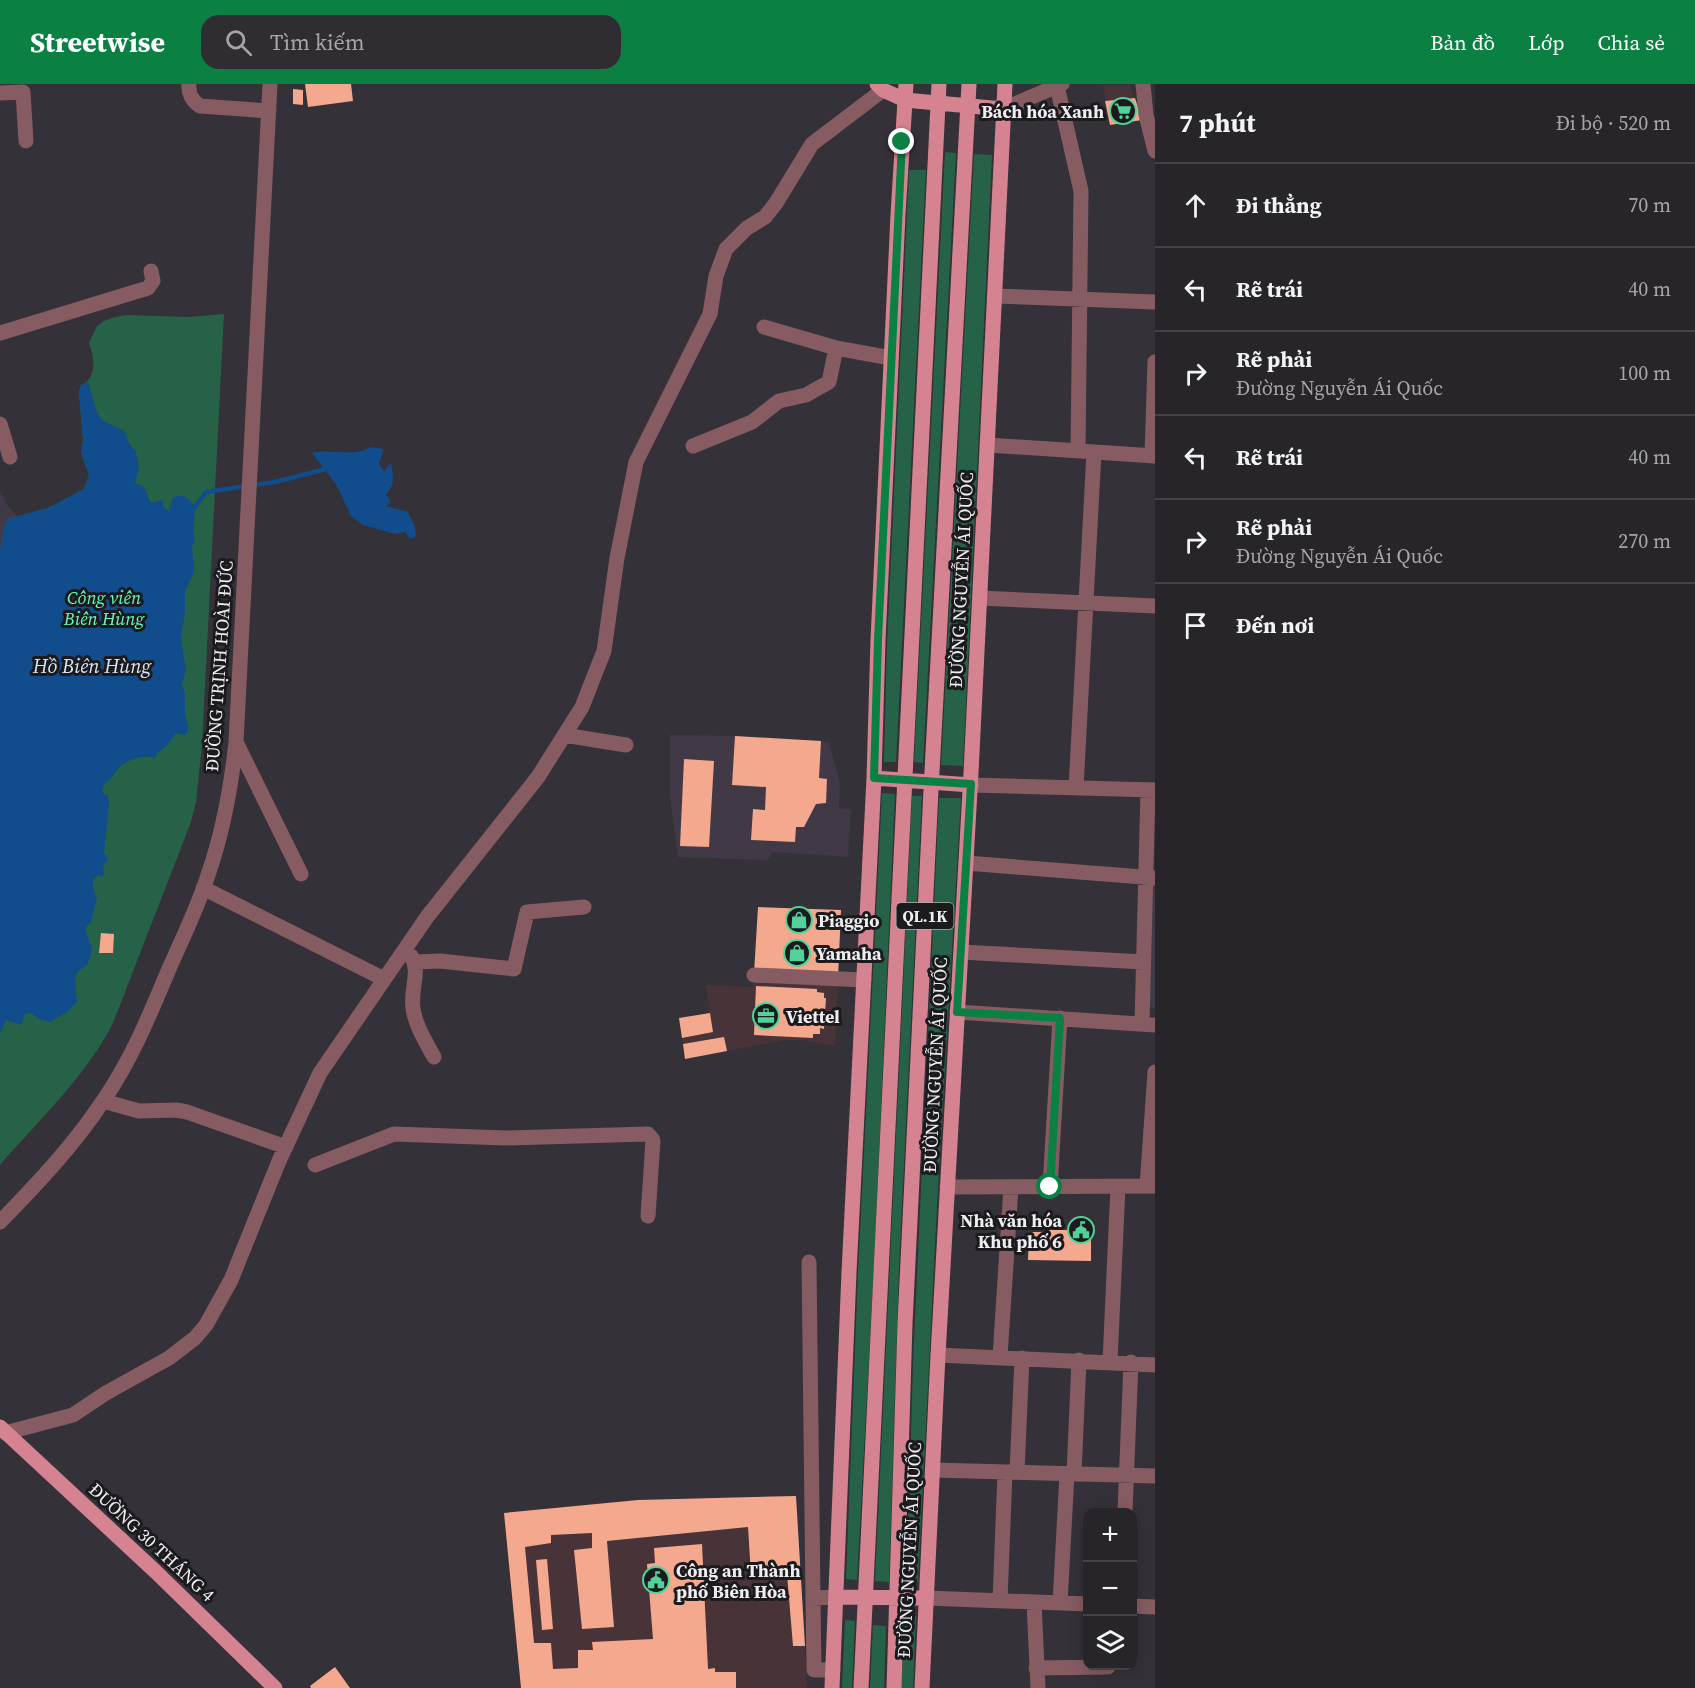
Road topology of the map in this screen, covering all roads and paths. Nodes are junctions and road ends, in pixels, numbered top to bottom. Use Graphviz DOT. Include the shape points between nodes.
graph roads {
  1 [pos="189,84"];
  2 [pos="270,84"];
  3 [pos="906,84"];
  4 [pos="939,84"];
  5 [pos="969,84"];
  6 [pos="1005,84"];
  7 [pos="1143,84"];
  8 [pos="1059,85"];
  9 [pos="886,86"];
  10 [pos="0,93"];
  11 [pos="905,100"];
  12 [pos="938,103"];
  13 [pos="968,105"];
  14 [pos="1003,109"];
  15 [pos="269,111"];
  16 [pos="26,141"];
  17 [pos="1155,151"];
  18 [pos="152,271"];
  19 [pos="995,296"];
  20 [pos="1080,301"];
  21 [pos="1155,302"];
  22 [pos="764,327"];
  23 [pos="0,333"];
  24 [pos="836,348"];
  25 [pos="891,358"];
  26 [pos="1155,362"];
  27 [pos="0,424"];
  28 [pos="988,445"];
  29 [pos="693,446"];
  30 [pos="1078,450"];
  31 [pos="1094,452"];
  32 [pos="1153,456"];
  33 [pos="10,457"];
  34 [pos="980,598"];
  35 [pos="1086,603"];
  36 [pos="1155,606"];
  37 [pos="564,735"];
  38 [pos="236,742"];
  39 [pos="626,745"];
  40 [pos="874,778"];
  41 [pos="904,780"];
  42 [pos="931,781"];
  43 [pos="971,784"];
  44 [pos="1076,788"];
  45 [pos="1152,790"];
  46 [pos="966,863"];
  47 [pos="301,874"];
  48 [pos="1150,878"];
  49 [pos="203,888"];
  50 [pos="584,907"];
  51 [pos="406,948"];
  52 [pos="961,952"];
  53 [pos="415,962"];
  54 [pos="1143,962"];
  55 [pos="754,975"];
  56 [pos="384,979"];
  57 [pos="864,980"];
  58 [pos="957,1012"];
  59 [pos="1060,1018"];
  60 [pos="1148,1024"];
  61 [pos="434,1057"];
  62 [pos="1155,1072"];
  63 [pos="103,1101"];
  64 [pos="286,1147"];
  65 [pos="315,1165"];
  66 [pos="1118,1186"];
  67 [pos="1151,1186"];
  68 [pos="947,1187"];
  69 [pos="1011,1187"];
  70 [pos="1050,1187"];
  71 [pos="648,1216"];
  72 [pos="0,1222"];
  73 [pos="809,1262"];
  74 [pos="938,1355"];
  75 [pos="1000,1357"];
  76 [pos="1022,1358"];
  77 [pos="1079,1360"];
  78 [pos="1110,1362"];
  79 [pos="1131,1362"];
  80 [pos="1155,1365"];
  81 [pos="3,1430"];
  82 [pos="933,1470"];
  83 [pos="1011,1472"];
  84 [pos="1070,1474"];
  85 [pos="1127,1475"];
  86 [pos="1155,1476"];
  87 [pos="1125,1508"];
  88 [pos="837,1597"];
  89 [pos="865,1597"];
  90 [pos="813,1598"];
  91 [pos="897,1598"];
  92 [pos="926,1598"];
  93 [pos="1000,1601"];
  94 [pos="1034,1602"];
  95 [pos="1060,1603"];
  96 [pos="1083,1604"];
  97 [pos="1137,1607"];
  98 [pos="1155,1612"];
  99 [pos="1083,1667"];
  100 [pos="1036,1668"];
  101 [pos="833,1670"];
  102 [pos="275,1688"];
  103 [pos="832,1688"];
  104 [pos="861,1688"];
  105 [pos="894,1688"];
  106 [pos="922,1688"];
  107 [pos="1038,1688"];
  1 -- 15 [label="street" via="193,100 200,106"];
  2 -- 15 [label="street, ĐƯỜNG TRỊNH HOÀI ĐỨC"];
  3 -- 11 [label="main road"];
  4 -- 12 [label="main road, QL.1K"];
  5 -- 13 [label="main road, ĐƯỜNG NGUYỄN ÁI QUỐC / QL.1K"];
  6 -- 14 [label="main road, ĐƯỜNG NGUYỄN ÁI QUỐC / QL.1K"];
  7 -- 17 [label="street"];
  8 -- 14 [label="street"];
  8 -- 20 [label="street" via="1080,191"];
  9 -- 11 [label="main road"];
  9 -- 37 [label="street" via="812,144 765,217 726,249 716,276 710,314 636,462 604,651 582,707"];
  10 -- 16 [label="street" via="23,92"];
  11 -- 12 [label="main road"];
  11 -- 25 [label="main road"];
  12 -- 13 [label="main road"];
  12 -- 41 [label="main road, QL.1K"];
  13 -- 14 [label="main road"];
  13 -- 42 [label="main road, ĐƯỜNG NGUYỄN ÁI QUỐC / QL.1K"];
  14 -- 19 [label="main road, ĐƯỜNG NGUYỄN ÁI QUỐC / QL.1K"];
  15 -- 38 [label="street, ĐƯỜNG TRỊNH HOÀI ĐỨC"];
  18 -- 23 [label="street" via="153,281 148,288"];
  19 -- 20 [label="street"];
  19 -- 28 [label="main road, ĐƯỜNG NGUYỄN ÁI QUỐC / QL.1K"];
  20 -- 21 [label="street"];
  20 -- 30 [label="street"];
  22 -- 24 [label="street"];
  24 -- 25 [label="street"];
  24 -- 29 [label="street" via="829,382 806,395 779,401 752,422"];
  25 -- 40 [label="main road"];
  26 -- 32 [label="street"];
  27 -- 33 [label="street"];
  28 -- 30 [label="street"];
  28 -- 34 [label="main road, ĐƯỜNG NGUYỄN ÁI QUỐC / QL.1K"];
  30 -- 31 [label="street"];
  31 -- 32 [label="street"];
  31 -- 35 [label="street"];
  34 -- 35 [label="street"];
  34 -- 43 [label="main road, ĐƯỜNG NGUYỄN ÁI QUỐC / QL.1K"];
  35 -- 36 [label="street"];
  35 -- 44 [label="street"];
  37 -- 39 [label="street"];
  37 -- 51 [label="street" via="538,777"];
  38 -- 47 [label="street"];
  38 -- 49 [label="street, ĐƯỜNG TRỊNH HOÀI ĐỨC" via="231,788"];
  40 -- 41 [label="main road"];
  40 -- 57 [label="main road"];
  41 -- 42 [label="main road"];
  41 -- 89 [label="main road, QL.1K"];
  42 -- 43 [label="main road"];
  42 -- 91 [label="main road, ĐƯỜNG NGUYỄN ÁI QUỐC / QL.1K"];
  43 -- 44 [label="street"];
  43 -- 46 [label="main road, ĐƯỜNG NGUYỄN ÁI QUỐC / QL.1K"];
  44 -- 45 [label="street"];
  45 -- 48 [label="street"];
  46 -- 48 [label="street"];
  46 -- 52 [label="main road, ĐƯỜNG NGUYỄN ÁI QUỐC / QL.1K"];
  48 -- 54 [label="street"];
  49 -- 56 [label="street"];
  49 -- 63 [label="street, ĐƯỜNG TRỊNH HOÀI ĐỨC" via="141,1035"];
  50 -- 53 [label="street" via="526,912 514,969"];
  51 -- 53 [label="street"];
  51 -- 56 [label="street"];
  52 -- 54 [label="street"];
  52 -- 58 [label="main road, ĐƯỜNG NGUYỄN ÁI QUỐC / QL.1K"];
  53 -- 61 [label="street" via="413,1010"];
  54 -- 60 [label="street"];
  55 -- 57 [label="street"];
  56 -- 64 [label="street" via="320,1073"];
  57 -- 88 [label="main road"];
  58 -- 59 [label="street"];
  58 -- 68 [label="main road, ĐƯỜNG NGUYỄN ÁI QUỐC / QL.1K"];
  59 -- 60 [label="street"];
  59 -- 70 [label="street"];
  62 -- 67 [label="street"];
  63 -- 64 [label="street" via="139,1111 187,1112"];
  63 -- 72 [label="street, ĐƯỜNG TRỊNH HOÀI ĐỨC" via="44,1176"];
  64 -- 81 [label="street" via="231,1280 195,1338 73,1415"];
  65 -- 71 [label="street" via="394,1134 505,1138 648,1134 653,1140"];
  66 -- 67 [label="street"];
  66 -- 70 [label="street"];
  66 -- 78 [label="street"];
  68 -- 69 [label="street"];
  68 -- 74 [label="main road, ĐƯỜNG NGUYỄN ÁI QUỐC / QL.1K"];
  69 -- 70 [label="street"];
  69 -- 75 [label="street"];
  73 -- 90 [label="street"];
  74 -- 75 [label="street"];
  74 -- 82 [label="main road, ĐƯỜNG NGUYỄN ÁI QUỐC / QL.1K"];
  75 -- 76 [label="street"];
  76 -- 77 [label="street"];
  76 -- 83 [label="street"];
  77 -- 78 [label="street"];
  77 -- 84 [label="street"];
  78 -- 79 [label="street"];
  79 -- 80 [label="street"];
  79 -- 85 [label="street"];
  81 -- 102 [label="main road, ĐƯỜNG 30 THÁNG 4"];
  82 -- 83 [label="street"];
  82 -- 92 [label="main road, ĐƯỜNG NGUYỄN ÁI QUỐC / QL.1K"];
  83 -- 84 [label="street"];
  83 -- 93 [label="street"];
  84 -- 85 [label="street"];
  84 -- 95 [label="street"];
  85 -- 86 [label="street"];
  85 -- 87 [label="street"];
  88 -- 89 [label="main road"];
  88 -- 90 [label="street"];
  88 -- 101 [label="main road"];
  89 -- 91 [label="main road"];
  89 -- 104 [label="main road, QL.1K"];
  90 -- 101 [label="street" via="814,1670"];
  91 -- 92 [label="main road"];
  91 -- 105 [label="main road, ĐƯỜNG NGUYỄN ÁI QUỐC / QL.1K"];
  92 -- 93 [label="street"];
  92 -- 106 [label="main road, ĐƯỜNG NGUYỄN ÁI QUỐC / QL.1K"];
  93 -- 94 [label="street"];
  94 -- 95 [label="street"];
  94 -- 100 [label="street"];
  95 -- 96 [label="street"];
  97 -- 98 [label="street"];
  99 -- 100 [label="street"];
  100 -- 107 [label="street"];
  101 -- 103 [label="main road"];
}
